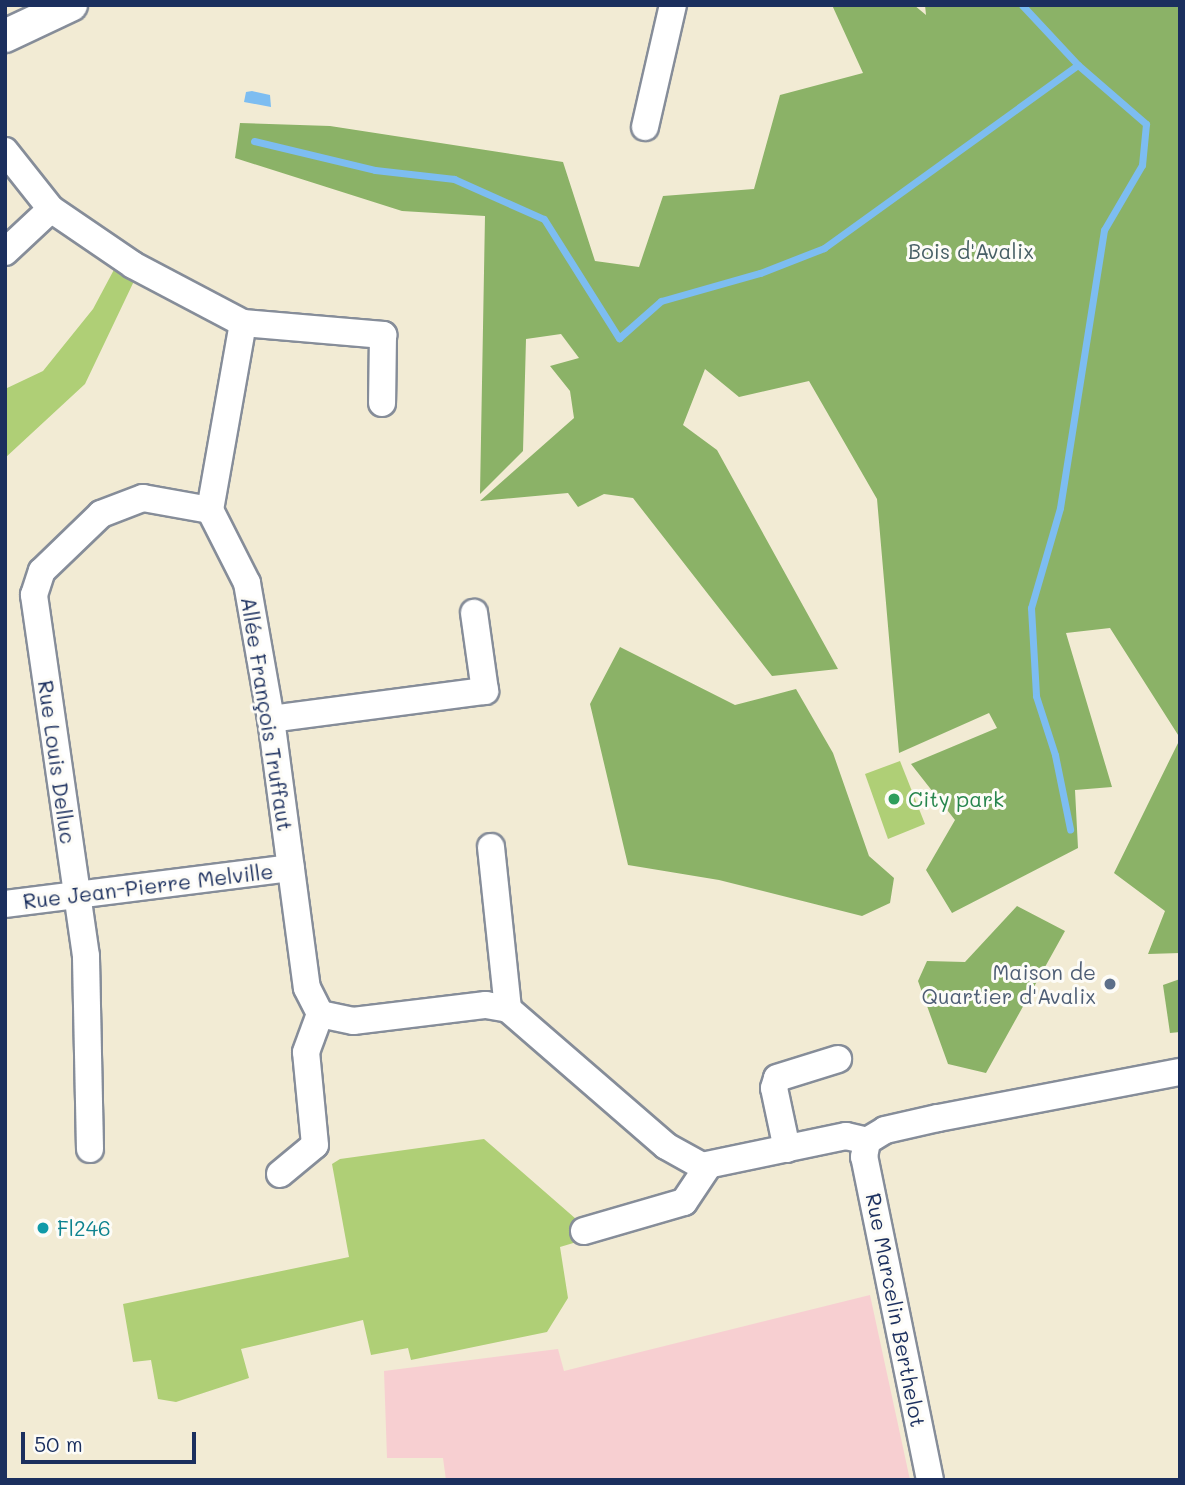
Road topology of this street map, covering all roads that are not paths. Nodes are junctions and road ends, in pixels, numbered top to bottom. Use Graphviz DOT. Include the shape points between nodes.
graph roads {
  1 [pos="35,5"];
  2 [pos="71,5"];
  3 [pos="673,5"];
  4 [pos="5,15"];
  5 [pos="5,36"];
  6 [pos="645,127"];
  7 [pos="5,150"];
  8 [pos="51,209"];
  9 [pos="5,252"];
  10 [pos="243,323"];
  11 [pos="382,403"];
  12 [pos="210,510"];
  13 [pos="474,612"];
  14 [pos="271,719"];
  15 [pos="491,847"];
  16 [pos="291,868"];
  17 [pos="74,895"];
  18 [pos="5,904"];
  19 [pos="508,1009"];
  20 [pos="320,1014"];
  21 [pos="838,1059"];
  22 [pos="1180,1072"];
  23 [pos="867,1141"];
  24 [pos="90,1149"];
  25 [pos="787,1149"];
  26 [pos="708,1166"];
  27 [pos="281,1174"];
  28 [pos="584,1230"];
  29 [pos="930,1480"];
  1 -- 4 [label="street"];
  2 -- 5 [label="street"];
  3 -- 6 [label="street"];
  7 -- 8 [label="street"];
  8 -- 9 [label="street"];
  8 -- 10 [label="street" via="133,265"];
  10 -- 11 [label="street" via="383,335"];
  10 -- 12 [label="street"];
  12 -- 14 [label="street, Allée François Truffaut" via="247,583"];
  12 -- 17 [label="street, Rue Louis Delluc" via="143,498 101,514 42,571 34,595"];
  13 -- 14 [label="street" via="485,691"];
  14 -- 16 [label="street, Allée François Truffaut"];
  15 -- 19 [label="street"];
  16 -- 17 [label="street, Rue Jean-Pierre Melville"];
  16 -- 20 [label="street, Allée François Truffaut" via="307,988"];
  17 -- 18 [label="street, Rue Jean-Pierre Melville"];
  17 -- 24 [label="street, Rue Louis Delluc" via="86,956"];
  19 -- 20 [label="street" via="486,1005 353,1021"];
  19 -- 26 [label="street" via="666,1146 684,1160"];
  20 -- 27 [label="street" via="306,1052 315,1145"];
  21 -- 25 [label="street" via="778,1078 774,1088"];
  22 -- 23 [label="street" via="938,1118 885,1130"];
  23 -- 25 [label="street" via="846,1136"];
  23 -- 29 [label="street, Rue Marcelin Berthelot" via="864,1157"];
  25 -- 26 [label="street"];
  26 -- 28 [label="street" via="684,1202"];
}
